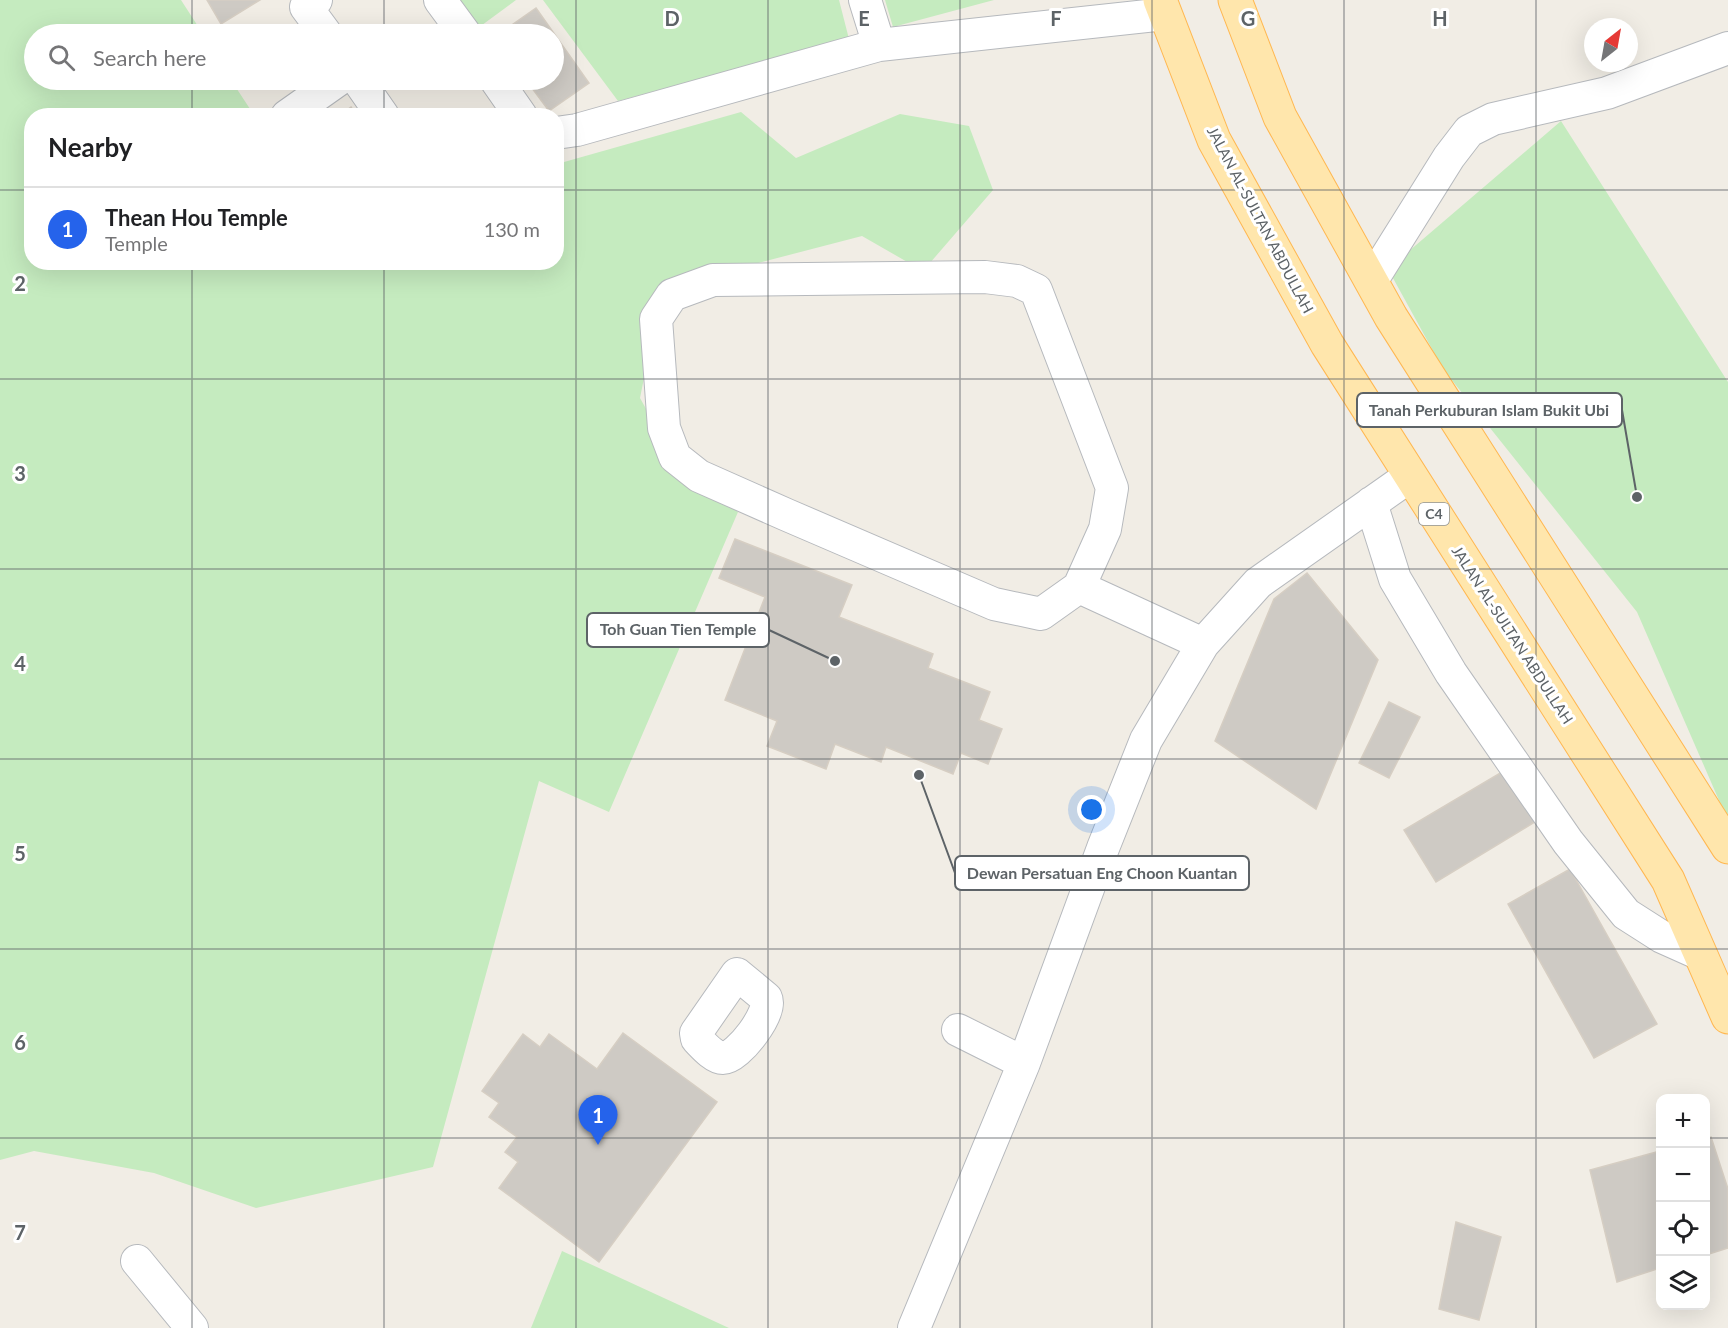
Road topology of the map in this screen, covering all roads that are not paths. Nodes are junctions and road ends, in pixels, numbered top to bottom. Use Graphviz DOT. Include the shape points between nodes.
graph roads {
  1 [pos="440,0"];
  2 [pos="865,0"];
  3 [pos="1235,0"];
  4 [pos="308,2"];
  5 [pos="1162,7"];
  6 [pos="320,24"];
  7 [pos="458,24"];
  8 [pos="879,45"];
  9 [pos="1728,48"];
  10 [pos="324,90"];
  11 [pos="364,90"];
  12 [pos="503,90"];
  13 [pos="298,108"];
  14 [pos="377,108"];
  15 [pos="515,108"];
  16 [pos="564,132"];
  17 [pos="1372,280"];
  18 [pos="1410,476"];
  19 [pos="1371,503"];
  20 [pos="1079,587"];
  21 [pos="1203,644"];
  22 [pos="1728,847"];
  23 [pos="1700,954"];
  24 [pos="1728,1017"];
  25 [pos="958,1030"];
  26 [pos="1024,1063"];
  27 [pos="137,1261"];
  28 [pos="192,1328"];
  29 [pos="914,1328"];
  1 -- 7 [label="lane"];
  2 -- 8 [label="lane"];
  3 -- 17 [label="main road" via="1281,117"];
  4 -- 6 [label="lane"];
  5 -- 8 [label="lane"];
  5 -- 18 [label="main road, JALAN AL-SULTAN ABDULLAH / C4" via="1214,140 1327,344"];
  8 -- 16 [label="lane"];
  9 -- 17 [label="lane" via="1607,93 1493,118 1469,131"];
  10 -- 13 [label="lane"];
  11 -- 14 [label="lane"];
  12 -- 15 [label="lane"];
  17 -- 22 [label="main road" via="1391,317"];
  18 -- 19 [label="lane"];
  18 -- 23 [label="main road, JALAN AL-SULTAN ABDULLAH / C4" via="1668,880"];
  19 -- 21 [label="lane" via="1258,583"];
  19 -- 23 [label="lane" via="1395,579 1451,673 1568,842 1626,914 1662,937"];
  20 -- 20 [label="lane" via="1041,614 994,604 699,476 675,457 664,428 656,319 672,295 713,280 985,277 1017,281 1036,290 1113,488 1105,529"];
  20 -- 21 [label="lane"];
  21 -- 26 [label="lane" via="1146,740"];
  23 -- 24 [label="main road, JALAN AL-SULTAN ABDULLAH / C4"];
  25 -- 26 [label="lane"];
  26 -- 29 [label="lane"];
  27 -- 28 [label="lane"];
}
